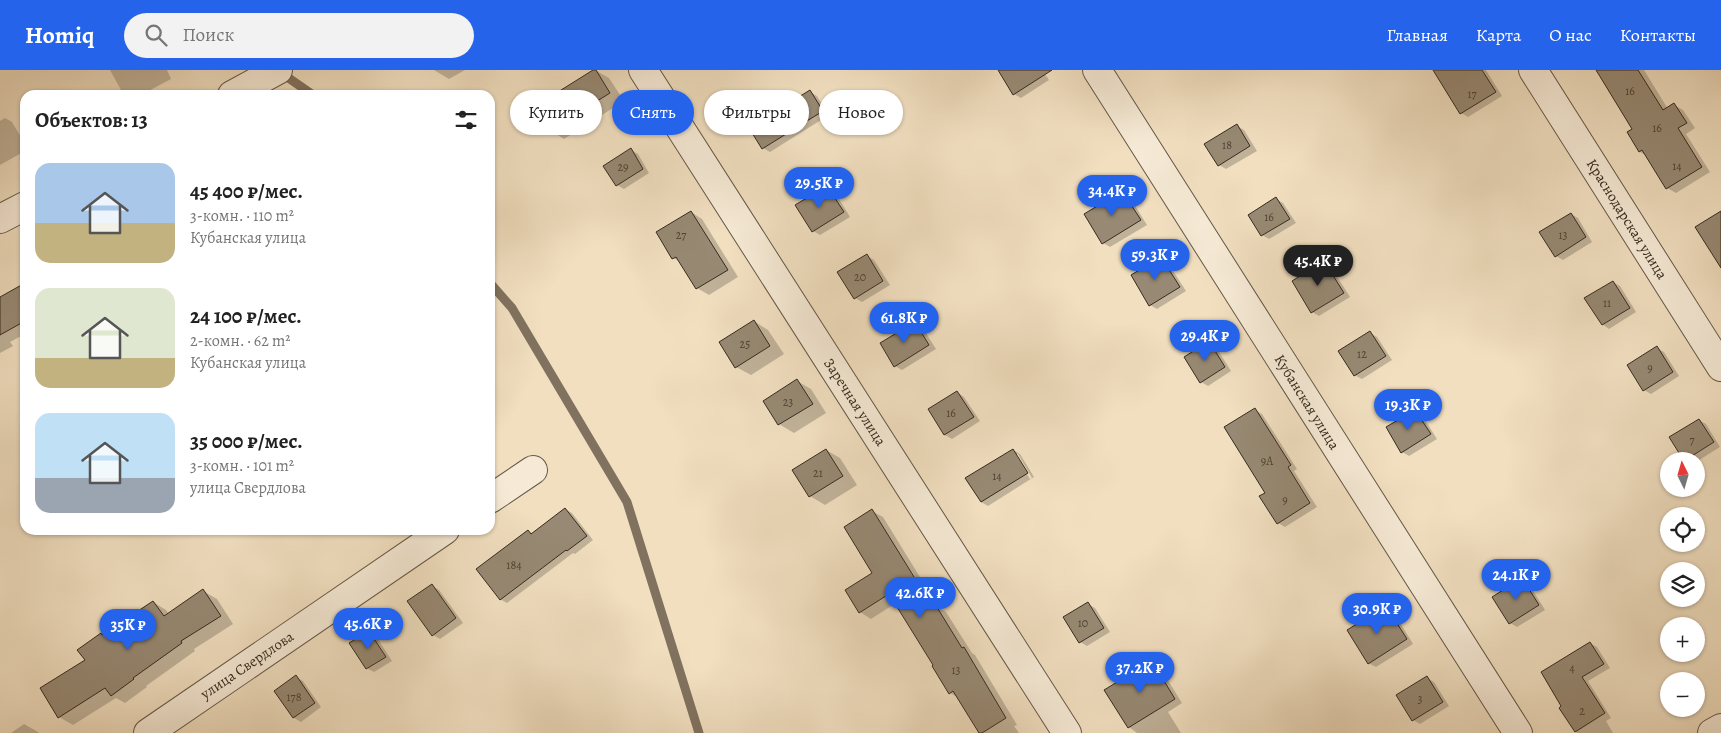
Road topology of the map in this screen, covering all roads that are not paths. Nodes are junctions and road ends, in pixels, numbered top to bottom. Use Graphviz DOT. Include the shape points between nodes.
graph roads {
  1 [pos="278,70"];
  2 [pos="643,70"];
  3 [pos="1097,70"];
  4 [pos="1533,70"];
  5 [pos="243,90"];
  6 [pos="20,209"];
  7 [pos="0,219"];
  8 [pos="1721,368"];
  9 [pos="533,470"];
  10 [pos="495,496"];
  11 [pos="438,535"];
  12 [pos="1721,728"];
  13 [pos="148,733"];
  14 [pos="1067,733"];
  15 [pos="1518,733"];
  16 [pos="1712,733"];
  1 -- 5 [label="street"];
  2 -- 14 [label="street, Заречная улица"];
  3 -- 15 [label="street, Кубанская улица"];
  4 -- 8 [label="street, Краснодарская улица"];
  6 -- 7 [label="street"];
  9 -- 10 [label="street"];
  11 -- 13 [label="street, улица Свердлова"];
  12 -- 16 [label="street"];
}
